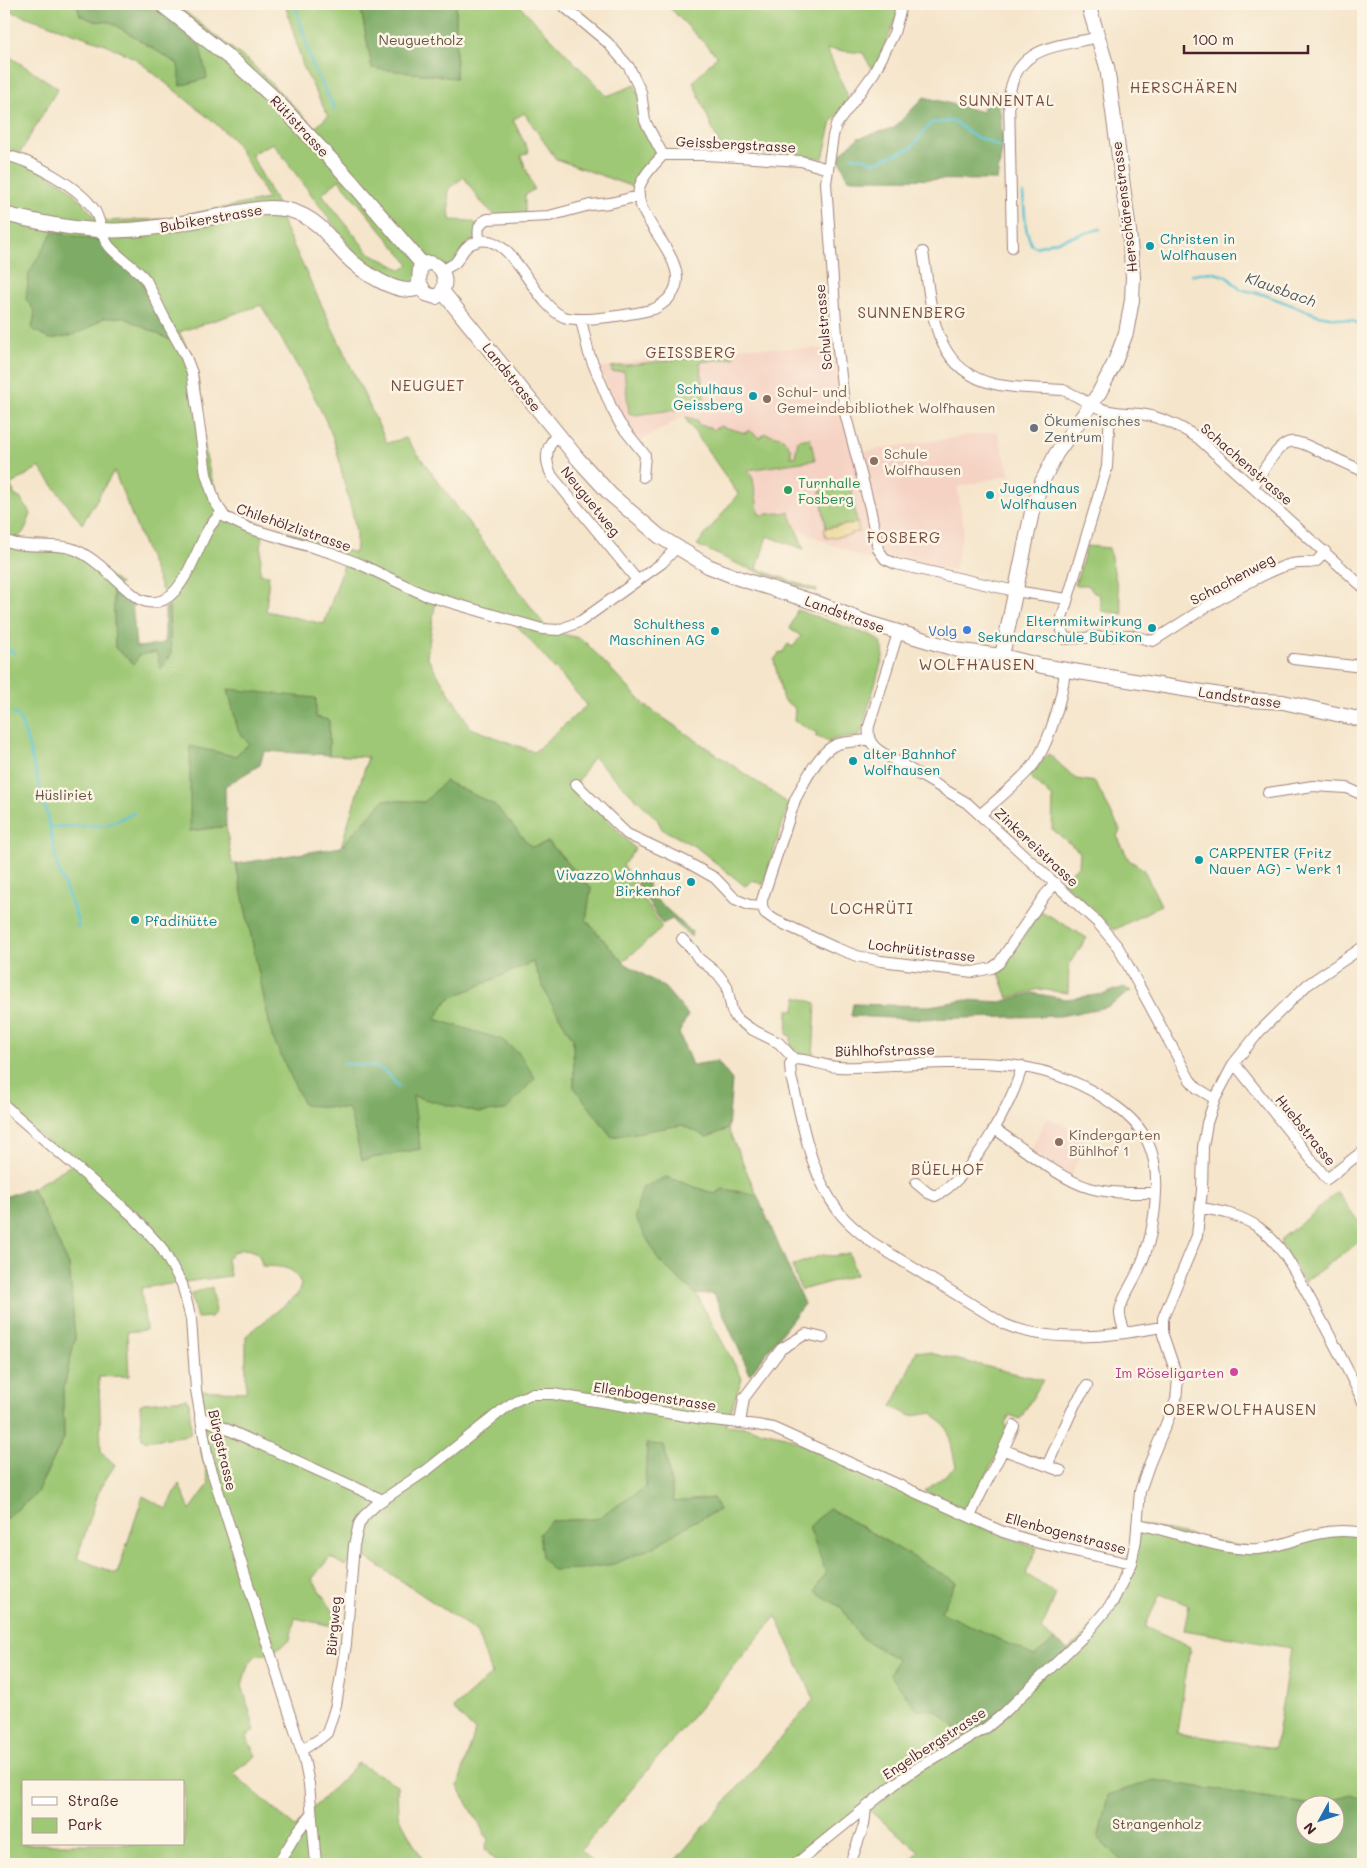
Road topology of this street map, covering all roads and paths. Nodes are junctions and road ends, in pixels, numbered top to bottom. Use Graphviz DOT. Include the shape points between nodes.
graph roads {
  1 [pos="161,4"];
  2 [pos="561,4"];
  3 [pos="902,4"];
  4 [pos="1088,4"];
  5 [pos="1099,37"];
  6 [pos="4,155"];
  7 [pos="663,155"];
  8 [pos="828,169"];
  9 [pos="639,196"];
  10 [pos="4,214"];
  11 [pos="102,231"];
  12 [pos="479,241"];
  13 [pos="1012,248"];
  14 [pos="922,252"];
  15 [pos="423,265"];
  16 [pos="442,271"];
  17 [pos="421,287"];
  18 [pos="442,292"];
  19 [pos="581,320"];
  20 [pos="1090,405"];
  21 [pos="1110,411"];
  22 [pos="558,434"];
  23 [pos="1363,471"];
  24 [pos="643,477"];
  25 [pos="1253,487"];
  26 [pos="221,513"];
  27 [pos="4,539"];
  28 [pos="676,548"];
  29 [pos="1325,551"];
  30 [pos="637,580"];
  31 [pos="1363,587"];
  32 [pos="1015,591"];
  33 [pos="1068,599"];
  34 [pos="898,633"];
  35 [pos="1002,656"];
  36 [pos="1293,658"];
  37 [pos="1363,660"];
  38 [pos="1065,669"];
  39 [pos="1363,720"];
  40 [pos="869,739"];
  41 [pos="576,784"];
  42 [pos="1268,793"];
  43 [pos="1363,795"];
  44 [pos="981,814"];
  45 [pos="1056,883"];
  46 [pos="762,906"];
  47 [pos="682,939"];
  48 [pos="1363,947"];
  49 [pos="794,1059"];
  50 [pos="1234,1063"];
  51 [pos="1022,1066"];
  52 [pos="1215,1099"];
  53 [pos="4,1105"];
  54 [pos="995,1129"];
  55 [pos="1363,1151"];
  56 [pos="916,1183"];
  57 [pos="1156,1193"];
  58 [pos="1201,1208"];
  59 [pos="1162,1327"];
  60 [pos="1125,1333"];
  61 [pos="823,1338"];
  62 [pos="1087,1386"];
  63 [pos="1363,1402"];
  64 [pos="200,1417"];
  65 [pos="740,1423"];
  66 [pos="1014,1426"];
  67 [pos="1004,1450"];
  68 [pos="1047,1466"];
  69 [pos="1061,1471"];
  70 [pos="383,1500"];
  71 [pos="970,1517"];
  72 [pos="1137,1524"];
  73 [pos="1363,1532"];
  74 [pos="1130,1564"];
  75 [pos="302,1750"];
  76 [pos="866,1808"];
  77 [pos="310,1816"];
  78 [pos="278,1864"];
  79 [pos="316,1864"];
  80 [pos="796,1864"];
  81 [pos="850,1864"];
  1 -- 15 [label="main road, Rütistrasse" via="236,63 274,98"];
  2 -- 7 [label="street" via="607,42 629,67 641,92 645,121"];
  3 -- 8 [label="street, Schulstrasse" via="897,26 874,73 836,125"];
  4 -- 5 [label="main road, Herschärenstrasse"];
  5 -- 13 [label="street" via="1030,55 1011,82"];
  5 -- 20 [label="main road, Herschärenstrasse" via="1107,67 1133,277 1126,333 1114,364"];
  6 -- 11 [label="street, Chilehölzlistrasse" via="39,168 80,195 96,213"];
  7 -- 8 [label="street, Geissbergstrasse" via="801,161"];
  7 -- 9 [label="street, Geissbergstrasse" via="641,183"];
  8 -- 32 [label="street, Schulstrasse" via="827,213 845,413 880,553 896,564"];
  9 -- 12 [label="street" via="549,216 488,219 478,228"];
  9 -- 19 [label="street" via="643,209 674,261 677,274 672,293 654,309"];
  10 -- 11 [label="main road, Bubikerstrasse" via="54,226"];
  11 -- 17 [label="main road, Bubikerstrasse" via="149,228 257,209 282,209 312,220 353,262 378,279 407,291"];
  11 -- 26 [label="street, Chilehölzlistrasse" via="111,248 146,280 187,360 195,389 206,474"];
  12 -- 16 [label="street" via="467,246 455,262"];
  12 -- 19 [label="street" via="494,242 503,248 554,311"];
  14 -- 20 [label="street, Schachenstrasse" via="938,335 946,351 961,368 993,384 1063,390"];
  15 -- 16 [label="main road" via="431,263"];
  15 -- 17 [label="main road" via="418,273"];
  16 -- 18 [label="main road" via="445,282"];
  17 -- 18 [label="main road" via="432,297"];
  18 -- 22 [label="main road, Landstrasse"];
  19 -- 24 [label="street" via="589,354 612,409 644,453"];
  20 -- 21 [label="street, Schachenstrasse"];
  20 -- 32 [label="main road, Herschärenstrasse" via="1056,454 1041,484"];
  21 -- 25 [label="street, Schachenstrasse" via="1156,417 1174,424 1198,438"];
  21 -- 33 [label="street" via="1107,467"];
  22 -- 28 [label="main road, Landstrasse" via="610,494 650,530"];
  22 -- 30 [label="street, Neuguetweg" via="547,451 552,476"];
  23 -- 25 [label="street" via="1306,445 1286,443"];
  25 -- 29 [label="street, Schachenstrasse"];
  26 -- 27 [label="street" via="209,528 180,586 166,598 155,602 138,599 76,550 62,546 13,544"];
  26 -- 30 [label="street, Chilehölzlistrasse" via="248,528 339,556 425,595 548,630 564,629 581,621"];
  28 -- 30 [label="street, Chilehölzlistrasse" via="668,558"];
  28 -- 34 [label="main road, Landstrasse" via="739,579"];
  29 -- 31 [label="street, Schachenstrasse"];
  29 -- 33 [label="street, Schachenweg" via="1311,564 1283,566 1262,575 1153,641 1130,635 1065,639 1062,618"];
  32 -- 33 [label="street, Schulstrasse"];
  32 -- 35 [label="main road, Herschärenstrasse"];
  34 -- 35 [label="main road, Landstrasse" via="962,651"];
  34 -- 40 [label="street" via="869,726"];
  35 -- 38 [label="main road, Landstrasse"];
  36 -- 37 [label="street" via="1354,666"];
  38 -- 39 [label="main road, Landstrasse" via="1251,700 1283,702"];
  38 -- 44 [label="street" via="1048,739 1039,757"];
  40 -- 44 [label="street, Zinkereistrasse" via="881,752"];
  40 -- 46 [label="street" via="832,746 807,779 796,800"];
  41 -- 46 [label="street" via="627,834 715,878 735,898 749,905"];
  42 -- 43 [label="street" via="1313,786 1347,788"];
  44 -- 45 [label="street, Zinkereistrasse"];
  45 -- 46 [label="street, Lochrütistrasse" via="999,963 973,972 857,956 775,920 765,914"];
  45 -- 52 [label="street, Zinkereistrasse" via="1114,942 1190,1080"];
  47 -- 49 [label="street" via="727,986 737,1019 779,1043"];
  48 -- 50 [label="street" via="1307,985 1259,1032"];
  49 -- 51 [label="street, Bühlhofstrasse" via="838,1067 981,1062"];
  49 -- 60 [label="street" via="790,1064 791,1077 817,1174 830,1200 870,1241 1017,1330 1046,1336"];
  50 -- 52 [label="street"];
  50 -- 55 [label="street, Huebstrasse" via="1327,1179"];
  51 -- 54 [label="street"];
  51 -- 57 [label="street, Bühlhofstrasse" via="1045,1070 1086,1087 1134,1121 1149,1142 1153,1154"];
  52 -- 58 [label="street" via="1203,1147"];
  53 -- 64 [label="street, Bürgstrasse" via="120,1204 167,1257 182,1284 189,1307"];
  54 -- 56 [label="street" via="970,1164 940,1194 928,1193"];
  54 -- 57 [label="street" via="1065,1177 1089,1188 1122,1193"];
  57 -- 60 [label="street, Bühlhofstrasse" via="1148,1243 1120,1311"];
  58 -- 59 [label="street" via="1194,1246 1166,1308"];
  58 -- 63 [label="street" via="1247,1220 1278,1246 1330,1334"];
  59 -- 60 [label="street"];
  59 -- 72 [label="street, Engelbergstrasse" via="1178,1389 1140,1491"];
  61 -- 65 [label="street" via="806,1334 782,1349 744,1398"];
  62 -- 68 [label="street" via="1075,1404"];
  64 -- 70 [label="street"];
  64 -- 75 [label="street, Bürgstrasse" via="213,1476"];
  65 -- 70 [label="street, Ellenbogenstrasse" via="704,1420 553,1394 531,1394 505,1408 427,1470"];
  65 -- 71 [label="street, Ellenbogenstrasse" via="773,1428"];
  66 -- 67 [label="street"];
  67 -- 68 [label="street"];
  67 -- 71 [label="street"];
  68 -- 69 [label="street"];
  70 -- 75 [label="street, Bürgweg" via="364,1516 356,1534 345,1652 331,1723 323,1737"];
  71 -- 74 [label="street, Ellenbogenstrasse" via="1039,1543"];
  72 -- 73 [label="street" via="1209,1543 1257,1549 1330,1531"];
  72 -- 74 [label="street, Engelbergstrasse"];
  74 -- 76 [label="street, Engelbergstrasse" via="1112,1603 1099,1620 1003,1714 986,1728 907,1775"];
  75 -- 77 [label="street, Bürgstrasse" via="308,1775"];
  76 -- 80 [label="street, Engelbergstrasse"];
  76 -- 81 [label="street" via="861,1836"];
  77 -- 78 [label="street"];
  77 -- 79 [label="street, Bürgstrasse"];
}
